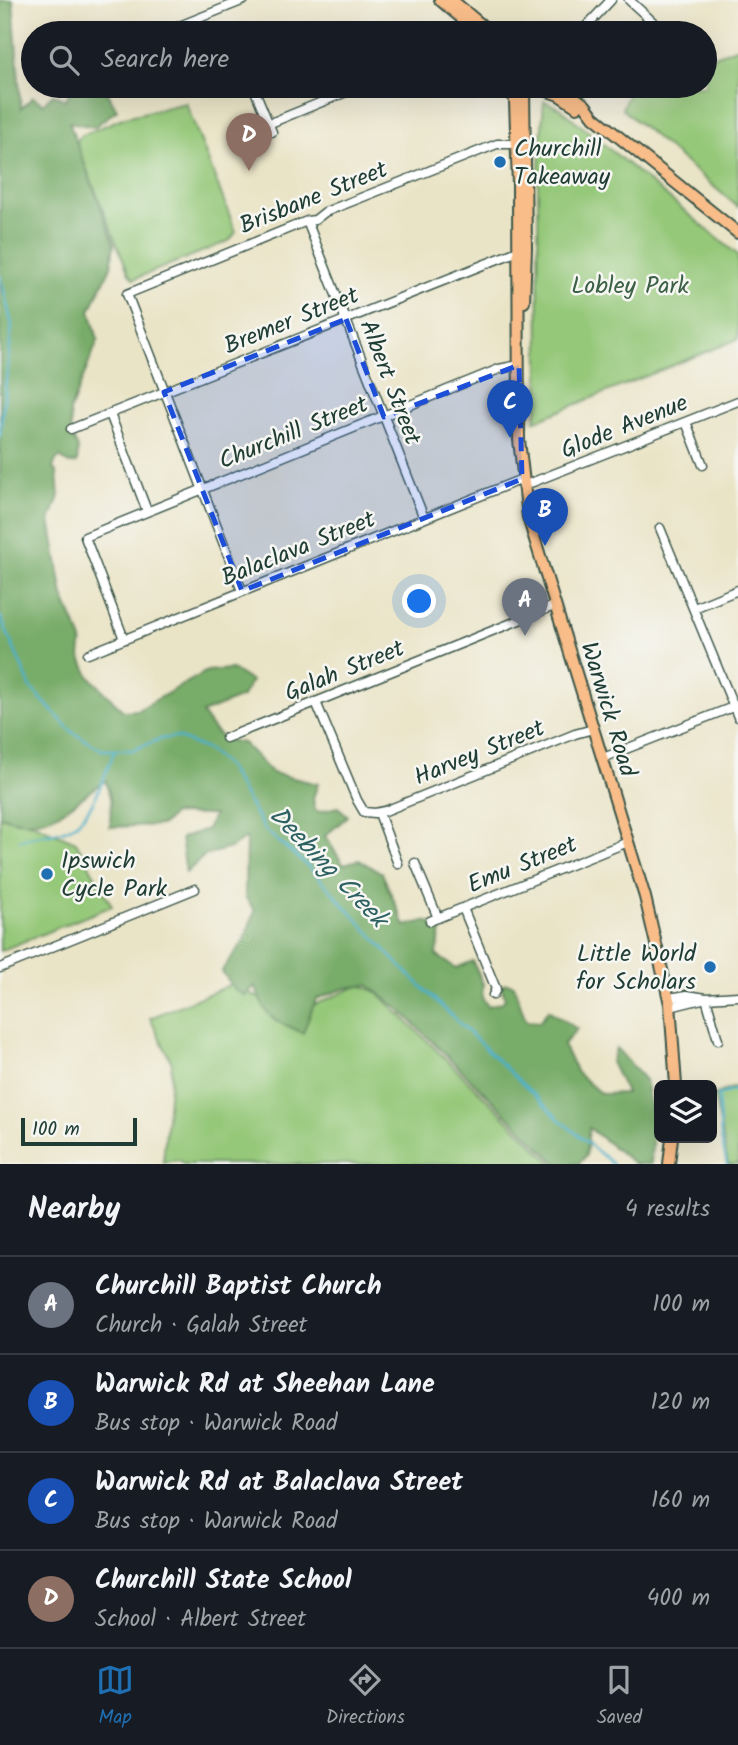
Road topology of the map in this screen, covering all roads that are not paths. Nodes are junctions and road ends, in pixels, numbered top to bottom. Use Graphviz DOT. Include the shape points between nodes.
graph roads {
  1 [pos="244,0"];
  2 [pos="440,0"];
  3 [pos="452,0"];
  4 [pos="611,0"];
  5 [pos="629,0"];
  6 [pos="460,12"];
  7 [pos="192,21"];
  8 [pos="470,21"];
  9 [pos="591,21"];
  10 [pos="651,21"];
  11 [pos="258,98"];
  12 [pos="335,98"];
  13 [pos="514,98"];
  14 [pos="525,98"];
  15 [pos="564,98"];
  16 [pos="575,98"];
  17 [pos="594,117"];
  18 [pos="516,144"];
  19 [pos="307,221"];
  20 [pos="738,233"];
  21 [pos="522,249"];
  22 [pos="346,319"];
  23 [pos="519,365"];
  24 [pos="164,392"];
  25 [pos="738,401"];
  26 [pos="110,414"];
  27 [pos="384,417"];
  28 [pos="686,422"];
  29 [pos="71,429"];
  30 [pos="703,465"];
  31 [pos="523,482"];
  32 [pos="202,489"];
  33 [pos="147,511"];
  34 [pos="424,518"];
  35 [pos="660,528"];
  36 [pos="738,590"];
  37 [pos="242,591"];
  38 [pos="554,606"];
  39 [pos="694,608"];
  40 [pos="124,639"];
  41 [pos="88,653"];
  42 [pos="316,702"];
  43 [pos="736,705"];
  44 [pos="738,717"];
  45 [pos="593,730"];
  46 [pos="226,738"];
  47 [pos="603,758"];
  48 [pos="379,813"];
  49 [pos="628,842"];
  50 [pos="415,863"];
  51 [pos="398,864"];
  52 [pos="195,889"];
  53 [pos="463,908"];
  54 [pos="0,968"];
  55 [pos="493,995"];
  56 [pos="738,996"];
  57 [pos="706,998"];
  58 [pos="670,1002"];
  59 [pos="718,1040"];
  60 [pos="676,1080"];
  61 [pos="671,1143"];
  62 [pos="669,1162"];
  1 -- 7 [label="street"];
  2 -- 6 [label="main road"];
  3 -- 6 [label="main road"];
  4 -- 9 [label="street"];
  5 -- 10 [label="street"];
  6 -- 8 [label="main road"];
  11 -- 12 [label="street" via="270,128"];
  13 -- 18 [label="main road, Warwick Road"];
  14 -- 21 [label="main road, Warwick Road"];
  15 -- 17 [label="main road"];
  16 -- 17 [label="main road"];
  17 -- 20 [label="main road"];
  18 -- 19 [label="street, Brisbane Street" via="497,144"];
  18 -- 21 [label="main road, Warwick Road"];
  19 -- 22 [label="street, Albert Street"];
  19 -- 24 [label="street, Brisbane Street" via="127,294"];
  21 -- 22 [label="street, Bremer Street"];
  21 -- 23 [label="main road, Warwick Road"];
  22 -- 24 [label="street, Bremer Street"];
  22 -- 27 [label="street, Albert Street"];
  23 -- 27 [label="street, Churchill Street"];
  23 -- 31 [label="main road, Warwick Road"];
  24 -- 26 [label="street, Bremer Street"];
  24 -- 32 [label="street"];
  25 -- 28 [label="street, Glode Avenue"];
  26 -- 29 [label="street, Bremer Street"];
  26 -- 33 [label="street"];
  27 -- 32 [label="street, Churchill Street"];
  27 -- 34 [label="street, Albert Street"];
  28 -- 30 [label="street"];
  28 -- 31 [label="street, Glode Avenue"];
  31 -- 34 [label="street, Balaclava Street"];
  31 -- 38 [label="main road, Warwick Road" via="528,517"];
  32 -- 33 [label="street, Churchill Street"];
  32 -- 37 [label="street"];
  33 -- 40 [label="street, Churchill Street" via="85,540"];
  34 -- 37 [label="street, Balaclava Street"];
  35 -- 39 [label="street"];
  36 -- 39 [label="street"];
  37 -- 40 [label="street, Balaclava Street"];
  38 -- 42 [label="street, Galah Street"];
  38 -- 45 [label="main road, Warwick Road"];
  39 -- 43 [label="street"];
  40 -- 41 [label="street, Balaclava Street"];
  42 -- 46 [label="street, Galah Street"];
  42 -- 48 [label="street" via="360,808"];
  43 -- 44 [label="street"];
  43 -- 47 [label="street"];
  45 -- 47 [label="main road, Warwick Road"];
  45 -- 48 [label="street, Harvey Street"];
  47 -- 49 [label="main road, Warwick Road"];
  48 -- 51 [label="street"];
  49 -- 53 [label="street, Emu Street"];
  49 -- 58 [label="main road, Warwick Road"];
  50 -- 53 [label="street, Emu Street" via="434,919"];
  52 -- 54 [label="street"];
  53 -- 55 [label="street" via="496,989"];
  56 -- 57 [label="street"];
  57 -- 58 [label="street"];
  57 -- 59 [label="street"];
  58 -- 60 [label="main road, Warwick Road"];
  61 -- 62 [label="main road"];
}
